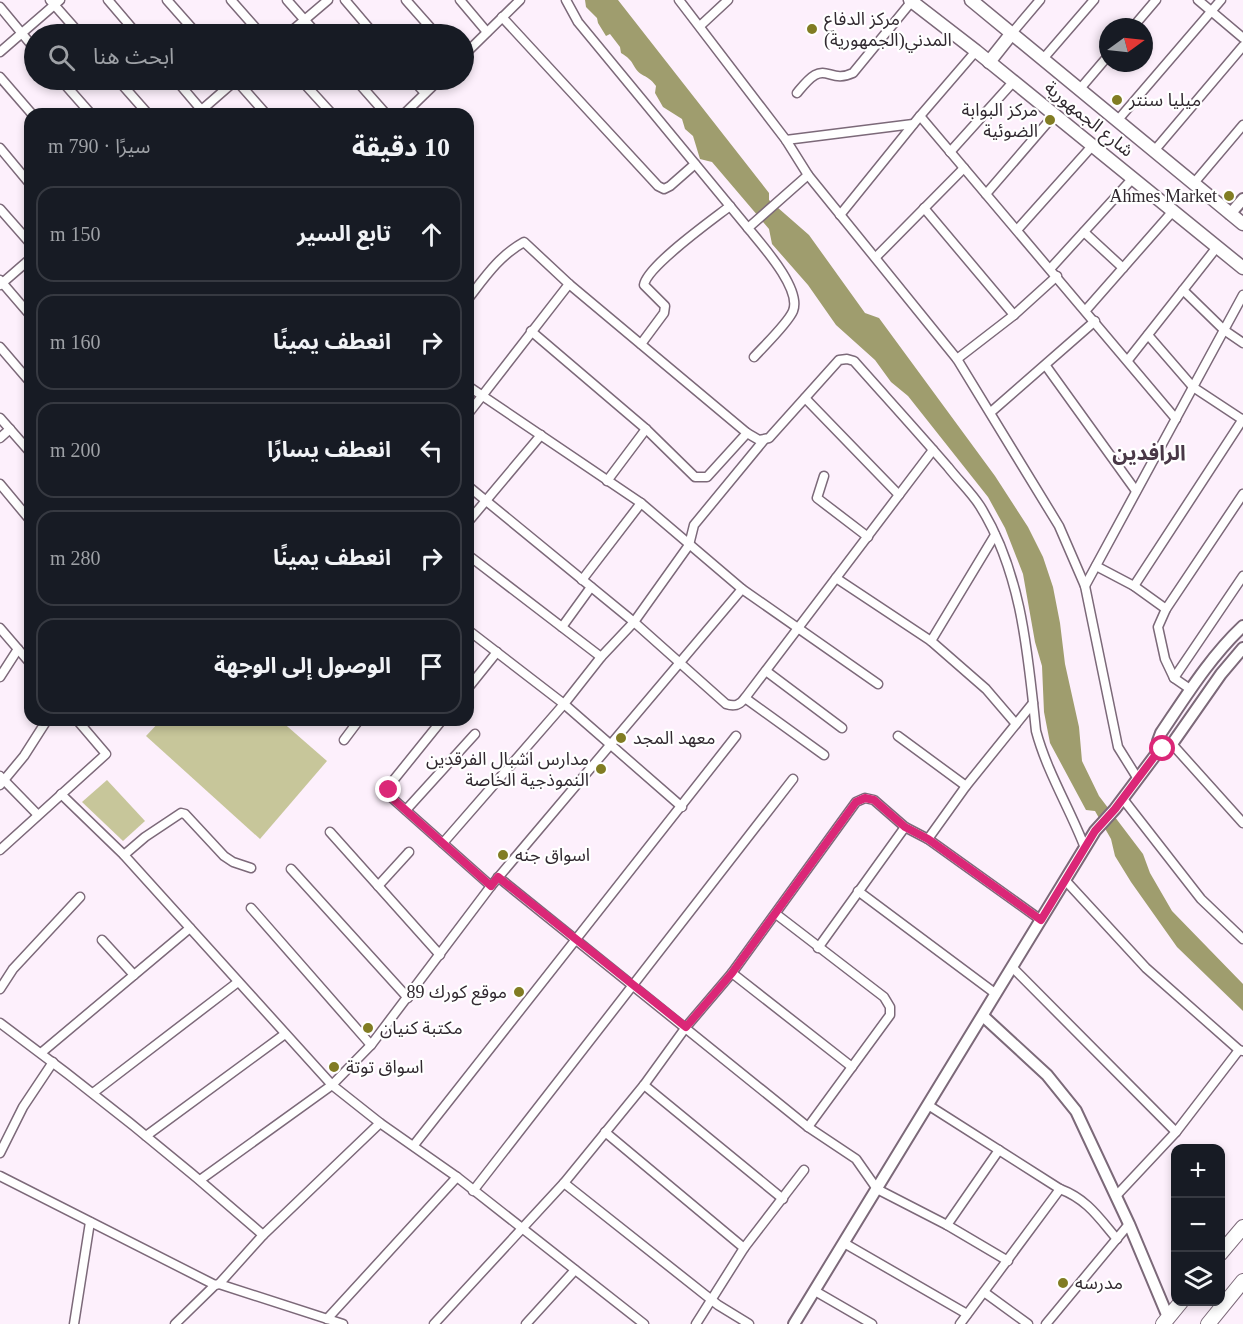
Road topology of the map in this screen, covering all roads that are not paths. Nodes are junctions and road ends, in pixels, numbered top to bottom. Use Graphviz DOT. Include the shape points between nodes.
graph roads {
  1 [pos="108,0"];
  2 [pos="167,0"];
  3 [pos="231,0"];
  4 [pos="287,0"];
  5 [pos="328,0"];
  6 [pos="345,0"];
  7 [pos="406,0"];
  8 [pos="460,0"];
  9 [pos="520,0"];
  10 [pos="566,0"];
  11 [pos="679,0"];
  12 [pos="728,0"];
  13 [pos="1040,0"];
  14 [pos="1094,0"];
  15 [pos="1156,0"];
  16 [pos="1198,0"];
  17 [pos="1221,0"];
  18 [pos="911,1"];
  19 [pos="55,2"];
  20 [pos="977,2"];
  21 [pos="509,4"];
  22 [pos="0,7"];
  23 [pos="1211,11"];
  24 [pos="502,17"];
  25 [pos="1141,18"];
  26 [pos="305,20"];
  27 [pos="32,24"];
  28 [pos="72,24"];
  29 [pos="129,24"];
  30 [pos="188,24"];
  31 [pos="252,24"];
  32 [pos="300,24"];
  33 [pos="308,24"];
  34 [pos="365,24"];
  35 [pos="427,24"];
  36 [pos="699,26"];
  37 [pos="487,32"];
  38 [pos="22,33"];
  39 [pos="1012,33"];
  40 [pos="24,36"];
  41 [pos="1243,38"];
  42 [pos="474,45"];
  43 [pos="1243,46"];
  44 [pos="0,51"];
  45 [pos="976,51"];
  46 [pos="1043,59"];
  47 [pos="989,62"];
  48 [pos="1099,67"];
  49 [pos="0,77"];
  50 [pos="1014,81"];
  51 [pos="70,90"];
  52 [pos="127,90"];
  53 [pos="184,90"];
  54 [pos="225,90"];
  55 [pos="245,90"];
  56 [pos="310,90"];
  57 [pos="365,90"];
  58 [pos="422,90"];
  59 [pos="428,90"];
  60 [pos="1079,90"];
  61 [pos="425,93"];
  62 [pos="797,93"];
  63 [pos="27,108"];
  64 [pos="86,108"];
  65 [pos="143,108"];
  66 [pos="197,108"];
  67 [pos="206,108"];
  68 [pos="261,108"];
  69 [pos="327,108"];
  70 [pos="381,108"];
  71 [pos="410,108"];
  72 [pos="1055,114"];
  73 [pos="920,116"];
  74 [pos="1118,121"];
  75 [pos="913,124"];
  76 [pos="1243,125"];
  77 [pos="786,140"];
  78 [pos="1093,145"];
  79 [pos="0,148"];
  80 [pos="1154,151"];
  81 [pos="950,152"];
  82 [pos="695,164"];
  83 [pos="964,168"];
  84 [pos="808,175"];
  85 [pos="24,177"];
  86 [pos="1133,178"];
  87 [pos="1194,183"];
  88 [pos="986,194"];
  89 [pos="1243,199"];
  90 [pos="730,206"];
  91 [pos="924,208"];
  92 [pos="0,209"];
  93 [pos="1173,211"];
  94 [pos="1230,214"];
  95 [pos="840,215"];
  96 [pos="1243,224"];
  97 [pos="748,228"];
  98 [pos="1017,230"];
  99 [pos="1084,232"];
  100 [pos="24,236"];
  101 [pos="1216,247"];
  102 [pos="876,257"];
  103 [pos="24,264"];
  104 [pos="1123,268"];
  105 [pos="1243,268"];
  106 [pos="1050,269"];
  107 [pos="1057,276"];
  108 [pos="1,283"];
  109 [pos="569,284"];
  110 [pos="1183,290"];
  111 [pos="474,291"];
  112 [pos="1243,295"];
  113 [pos="24,308"];
  114 [pos="1086,310"];
  115 [pos="1014,315"];
  116 [pos="1095,321"];
  117 [pos="1224,330"];
  118 [pos="531,331"];
  119 [pos="1148,335"];
  120 [pos="1243,343"];
  121 [pos="641,344"];
  122 [pos="0,347"];
  123 [pos="754,357"];
  124 [pos="957,359"];
  125 [pos="1128,360"];
  126 [pos="1046,366"];
  127 [pos="24,375"];
  128 [pos="1193,387"];
  129 [pos="474,390"];
  130 [pos="482,395"];
  131 [pos="805,398"];
  132 [pos="474,406"];
  133 [pos="991,412"];
  134 [pos="0,418"];
  135 [pos="1176,418"];
  136 [pos="1243,419"];
  137 [pos="10,429"];
  138 [pos="646,429"];
  139 [pos="747,433"];
  140 [pos="541,435"];
  141 [pos="0,438"];
  142 [pos="764,440"];
  143 [pos="24,445"];
  144 [pos="933,450"];
  145 [pos="824,476"];
  146 [pos="607,481"];
  147 [pos="0,484"];
  148 [pos="474,491"];
  149 [pos="1136,491"];
  150 [pos="1243,494"];
  151 [pos="899,495"];
  152 [pos="485,501"];
  153 [pos="640,503"];
  154 [pos="24,512"];
  155 [pos="474,515"];
  156 [pos="995,535"];
  157 [pos="868,537"];
  158 [pos="689,545"];
  159 [pos="474,560"];
  160 [pos="1096,566"];
  161 [pos="1243,576"];
  162 [pos="836,578"];
  163 [pos="582,580"];
  164 [pos="1085,586"];
  165 [pos="1134,586"];
  166 [pos="591,587"];
  167 [pos="742,589"];
  168 [pos="1166,609"];
  169 [pos="634,622"];
  170 [pos="1243,626"];
  171 [pos="562,627"];
  172 [pos="0,628"];
  173 [pos="798,628"];
  174 [pos="474,635"];
  175 [pos="931,641"];
  176 [pos="1243,648"];
  177 [pos="18,649"];
  178 [pos="497,652"];
  179 [pos="24,656"];
  180 [pos="601,657"];
  181 [pos="680,662"];
  182 [pos="766,670"];
  183 [pos="0,677"];
  184 [pos="1174,678"];
  185 [pos="474,681"];
  186 [pos="878,684"];
  187 [pos="1190,689"];
  188 [pos="745,698"];
  189 [pos="1033,703"];
  190 [pos="564,704"];
  191 [pos="1016,724"];
  192 [pos="43,726"];
  193 [pos="83,726"];
  194 [pos="354,726"];
  195 [pos="437,726"];
  196 [pos="842,728"];
  197 [pos="1161,733"];
  198 [pos="475,734"];
  199 [pos="736,736"];
  200 [pos="898,736"];
  201 [pos="344,740"];
  202 [pos="609,744"];
  203 [pos="1172,744"];
  204 [pos="1160,749"];
  205 [pos="824,755"];
  206 [pos="793,779"];
  207 [pos="1138,779"];
  208 [pos="2,781"];
  209 [pos="966,786"];
  210 [pos="61,794"];
  211 [pos="1123,799"];
  212 [pos="682,807"];
  213 [pos="406,810"];
  214 [pos="37,814"];
  215 [pos="1243,823"];
  216 [pos="905,827"];
  217 [pos="330,832"];
  218 [pos="928,839"];
  219 [pos="443,843"];
  220 [pos="1085,848"];
  221 [pos="0,850"];
  222 [pos="409,852"];
  223 [pos="124,855"];
  224 [pos="251,868"];
  225 [pos="291,869"];
  226 [pos="498,877"];
  227 [pos="1065,880"];
  228 [pos="378,886"];
  229 [pos="491,886"];
  230 [pos="858,891"];
  231 [pos="80,897"];
  232 [pos="251,908"];
  233 [pos="776,914"];
  234 [pos="1041,920"];
  235 [pos="190,928"];
  236 [pos="577,939"];
  237 [pos="1243,939"];
  238 [pos="102,940"];
  239 [pos="818,948"];
  240 [pos="440,955"];
  241 [pos="1012,967"];
  242 [pos="732,973"];
  243 [pos="134,975"];
  244 [pos="237,982"];
  245 [pos="634,985"];
  246 [pos="0,989"];
  247 [pos="996,994"];
  248 [pos="408,998"];
  249 [pos="983,1016"];
  250 [pos="0,1023"];
  251 [pos="686,1027"];
  252 [pos="285,1034"];
  253 [pos="370,1045"];
  254 [pos="1241,1051"];
  255 [pos="41,1053"];
  256 [pos="53,1062"];
  257 [pos="852,1067"];
  258 [pos="332,1085"];
  259 [pos="644,1085"];
  260 [pos="93,1093"];
  261 [pos="928,1106"];
  262 [pos="380,1123"];
  263 [pos="808,1127"];
  264 [pos="605,1131"];
  265 [pos="1176,1132"];
  266 [pos="146,1136"];
  267 [pos="414,1145"];
  268 [pos="999,1150"];
  269 [pos="0,1153"];
  270 [pos="804,1170"];
  271 [pos="0,1176"];
  272 [pos="457,1177"];
  273 [pos="200,1180"];
  274 [pos="564,1183"];
  275 [pos="877,1189"];
  276 [pos="1060,1189"];
  277 [pos="473,1191"];
  278 [pos="1116,1196"];
  279 [pos="783,1199"];
  280 [pos="90,1222"];
  281 [pos="1129,1224"];
  282 [pos="946,1225"];
  283 [pos="1243,1227"];
  284 [pos="523,1230"];
  285 [pos="263,1235"];
  286 [pos="1117,1239"];
  287 [pos="844,1243"];
  288 [pos="744,1248"];
  289 [pos="1223,1252"];
  290 [pos="1008,1261"];
  291 [pos="575,1270"];
  292 [pos="1243,1281"];
  293 [pos="217,1284"];
  294 [pos="815,1290"];
  295 [pos="984,1292"];
  296 [pos="712,1299"];
  297 [pos="1177,1306"];
  298 [pos="967,1314"];
  299 [pos="327,1319"];
  300 [pos="1165,1320"];
  301 [pos="74,1324"];
  302 [pos="175,1324"];
  303 [pos="343,1324"];
  304 [pos="434,1324"];
  305 [pos="526,1324"];
  306 [pos="644,1324"];
  307 [pos="696,1324"];
  308 [pos="750,1324"];
  309 [pos="794,1324"];
  310 [pos="872,1324"];
  311 [pos="960,1324"];
  312 [pos="1028,1324"];
  313 [pos="1046,1324"];
  314 [pos="1208,1324"];
  1 -- 29 [label="street"];
  2 -- 30 [label="street"];
  3 -- 31 [label="street"];
  4 -- 26 [label="street"];
  5 -- 26 [label="street"];
  6 -- 34 [label="street"];
  7 -- 35 [label="street"];
  8 -- 37 [label="street"];
  9 -- 21 [label="street"];
  10 -- 82 [label="street" via="578,22"];
  11 -- 36 [label="street"];
  12 -- 36 [label="street"];
  13 -- 39 [label="street"];
  14 -- 46 [label="street"];
  15 -- 25 [label="street"];
  16 -- 23 [label="street"];
  17 -- 23 [label="street"];
  18 -- 45 [label="main road, شارع الجمهورية"];
  18 -- 62 [label="street" via="852,72 836,77 816,74"];
  19 -- 27 [label="street"];
  19 -- 28 [label="street"];
  20 -- 39 [label="main road, شارع الجمهورية"];
  21 -- 24 [label="street"];
  22 -- 38 [label="street"];
  23 -- 41 [label="street"];
  23 -- 74 [label="street"];
  24 -- 37 [label="street"];
  24 -- 82 [label="street" via="658,186 670,186"];
  26 -- 32 [label="street"];
  26 -- 33 [label="street"];
  36 -- 77 [label="street"];
  37 -- 42 [label="street"];
  38 -- 40 [label="street"];
  38 -- 44 [label="street"];
  39 -- 46 [label="main road, شارع الجمهورية"];
  39 -- 47 [label="main road"];
  43 -- 80 [label="street"];
  45 -- 47 [label="main road, شارع الجمهورية"];
  45 -- 73 [label="street"];
  46 -- 60 [label="main road, شارع الجمهورية"];
  47 -- 50 [label="main road, شارع الجمهورية"];
  48 -- 60 [label="street"];
  49 -- 63 [label="street"];
  50 -- 72 [label="main road, شارع الجمهورية"];
  50 -- 81 [label="street"];
  51 -- 64 [label="street"];
  52 -- 65 [label="street"];
  53 -- 66 [label="street"];
  54 -- 67 [label="street"];
  55 -- 68 [label="street"];
  56 -- 69 [label="street"];
  57 -- 70 [label="street"];
  58 -- 61 [label="street"];
  59 -- 61 [label="street"];
  60 -- 74 [label="main road, شارع الجمهورية"];
  61 -- 71 [label="street"];
  72 -- 78 [label="main road, شارع الجمهورية"];
  72 -- 88 [label="street"];
  73 -- 75 [label="street"];
  73 -- 81 [label="street"];
  74 -- 80 [label="main road, شارع الجمهورية"];
  75 -- 77 [label="street"];
  75 -- 95 [label="street"];
  76 -- 87 [label="street"];
  77 -- 84 [label="street"];
  78 -- 86 [label="main road, شارع الجمهورية"];
  78 -- 98 [label="street"];
  79 -- 85 [label="street"];
  80 -- 87 [label="main road, شارع الجمهورية"];
  81 -- 83 [label="street"];
  82 -- 90 [label="street"];
  83 -- 88 [label="street"];
  83 -- 91 [label="street"];
  84 -- 95 [label="street"];
  84 -- 97 [label="street"];
  86 -- 93 [label="main road, شارع الجمهورية"];
  86 -- 99 [label="street"];
  87 -- 94 [label="main road, شارع الجمهورية"];
  88 -- 98 [label="street"];
  89 -- 94 [label="street"];
  90 -- 97 [label="street"];
  90 -- 121 [label="street" via="660,262 645,280 644,285 665,306"];
  91 -- 102 [label="street"];
  91 -- 115 [label="street"];
  92 -- 100 [label="street"];
  93 -- 101 [label="main road, شارع الجمهورية"];
  93 -- 104 [label="street"];
  94 -- 96 [label="main road, شارع الجمهورية"];
  95 -- 102 [label="street"];
  97 -- 123 [label="street" via="794,292 796,303 793,313"];
  98 -- 106 [label="street"];
  99 -- 104 [label="street"];
  99 -- 106 [label="street"];
  101 -- 105 [label="main road, شارع الجمهورية"];
  101 -- 110 [label="street"];
  102 -- 124 [label="street"];
  103 -- 108 [label="street"];
  104 -- 114 [label="street"];
  106 -- 107 [label="street"];
  107 -- 114 [label="street"];
  107 -- 115 [label="street"];
  108 -- 113 [label="street"];
  109 -- 111 [label="street" via="524,242 498,260"];
  109 -- 118 [label="street"];
  109 -- 121 [label="street"];
  110 -- 117 [label="street"];
  110 -- 119 [label="street"];
  112 -- 117 [label="street"];
  114 -- 116 [label="street"];
  115 -- 124 [label="street"];
  116 -- 125 [label="street"];
  116 -- 126 [label="street"];
  117 -- 120 [label="street"];
  117 -- 128 [label="street"];
  118 -- 130 [label="street"];
  118 -- 138 [label="street"];
  119 -- 125 [label="street"];
  119 -- 128 [label="street"];
  121 -- 139 [label="street"];
  122 -- 127 [label="street"];
  124 -- 133 [label="street"];
  125 -- 135 [label="street"];
  126 -- 133 [label="street"];
  126 -- 149 [label="street"];
  128 -- 135 [label="street"];
  128 -- 136 [label="street"];
  129 -- 130 [label="street"];
  130 -- 132 [label="street"];
  130 -- 140 [label="street"];
  131 -- 142 [label="street"];
  131 -- 144 [label="street" via="839,360 847,358 854,361"];
  131 -- 151 [label="street"];
  133 -- 164 [label="street" via="1059,526"];
  134 -- 137 [label="street"];
  135 -- 149 [label="street"];
  136 -- 165 [label="street"];
  137 -- 141 [label="street"];
  137 -- 143 [label="street"];
  138 -- 139 [label="street" via="695,477 707,477"];
  138 -- 146 [label="street"];
  139 -- 142 [label="street"];
  140 -- 146 [label="street"];
  140 -- 152 [label="street"];
  142 -- 158 [label="street" via="694,525"];
  144 -- 151 [label="street"];
  144 -- 156 [label="street" via="980,505"];
  145 -- 157 [label="street" via="817,498"];
  146 -- 153 [label="street"];
  147 -- 154 [label="street"];
  148 -- 152 [label="street"];
  149 -- 160 [label="street"];
  150 -- 168 [label="street"];
  151 -- 157 [label="street"];
  152 -- 155 [label="street"];
  152 -- 163 [label="street"];
  153 -- 158 [label="street"];
  153 -- 163 [label="street"];
  156 -- 175 [label="street"];
  156 -- 189 [label="street" via="1013,579"];
  157 -- 162 [label="street"];
  158 -- 167 [label="street"];
  158 -- 169 [label="street"];
  159 -- 171 [label="street"];
  160 -- 164 [label="street"];
  160 -- 165 [label="street"];
  161 -- 184 [label="street"];
  162 -- 173 [label="street"];
  162 -- 175 [label="street"];
  163 -- 166 [label="street"];
  164 -- 207 [label="street" via="1118,747"];
  165 -- 168 [label="street"];
  166 -- 169 [label="street"];
  166 -- 171 [label="street"];
  167 -- 173 [label="street"];
  167 -- 181 [label="street"];
  168 -- 184 [label="street" via="1158,627"];
  169 -- 180 [label="street"];
  169 -- 181 [label="street"];
  170 -- 187 [label="street"];
  171 -- 180 [label="street"];
  172 -- 177 [label="street"];
  173 -- 182 [label="street"];
  173 -- 186 [label="street"];
  174 -- 178 [label="street"];
  175 -- 191 [label="street" via="986,689"];
  176 -- 203 [label="street"];
  177 -- 179 [label="street"];
  177 -- 183 [label="street"];
  178 -- 185 [label="street"];
  178 -- 190 [label="street"];
  180 -- 190 [label="street"];
  181 -- 188 [label="street" via="726,704 734,706"];
  181 -- 202 [label="street"];
  182 -- 188 [label="street"];
  182 -- 196 [label="street"];
  184 -- 187 [label="street"];
  187 -- 197 [label="street"];
  188 -- 205 [label="street"];
  189 -- 191 [label="street"];
  189 -- 220 [label="street" via="1041,748"];
  190 -- 202 [label="street"];
  190 -- 219 [label="street"];
  191 -- 209 [label="street"];
  192 -- 208 [label="street"];
  193 -- 210 [label="street" via="106,754"];
  194 -- 201 [label="street"];
  195 -- 213 [label="street" via="389,790"];
  197 -- 203 [label="street"];
  197 -- 204 [label="street"];
  198 -- 213 [label="street"];
  199 -- 212 [label="street"];
  200 -- 209 [label="street"];
  202 -- 212 [label="street"];
  202 -- 226 [label="street"];
  203 -- 204 [label="street"];
  203 -- 215 [label="street"];
  204 -- 207 [label="street"];
  206 -- 245 [label="street"];
  207 -- 211 [label="street"];
  208 -- 214 [label="street"];
  209 -- 218 [label="street"];
  210 -- 214 [label="street"];
  210 -- 223 [label="street"];
  211 -- 220 [label="street"];
  211 -- 237 [label="street" via="1202,899"];
  212 -- 236 [label="street"];
  213 -- 219 [label="street"];
  214 -- 221 [label="street"];
  216 -- 218 [label="street"];
  216 -- 230 [label="street"];
  216 -- 233 [label="street" via="874,800 856,802"];
  217 -- 228 [label="street"];
  218 -- 234 [label="street"];
  219 -- 229 [label="street"];
  220 -- 227 [label="street"];
  222 -- 228 [label="street"];
  223 -- 224 [label="street" via="183,813 224,856"];
  223 -- 235 [label="street"];
  225 -- 248 [label="street"];
  226 -- 229 [label="street"];
  226 -- 236 [label="street"];
  227 -- 234 [label="street"];
  227 -- 254 [label="street" via="1146,968"];
  228 -- 240 [label="street"];
  229 -- 240 [label="street"];
  230 -- 239 [label="street"];
  230 -- 247 [label="street"];
  231 -- 246 [label="street" via="13,969"];
  232 -- 253 [label="street"];
  233 -- 239 [label="street"];
  233 -- 242 [label="street"];
  234 -- 241 [label="street"];
  235 -- 243 [label="street"];
  235 -- 244 [label="street"];
  236 -- 245 [label="street"];
  236 -- 267 [label="street"];
  238 -- 243 [label="street"];
  239 -- 257 [label="street" via="884,997 890,1007 890,1015"];
  240 -- 248 [label="street"];
  241 -- 247 [label="street"];
  241 -- 265 [label="street"];
  242 -- 251 [label="street"];
  242 -- 257 [label="street"];
  243 -- 255 [label="street"];
  244 -- 252 [label="street"];
  244 -- 260 [label="street"];
  245 -- 251 [label="street"];
  245 -- 277 [label="street"];
  247 -- 249 [label="street"];
  248 -- 253 [label="street"];
  249 -- 261 [label="street"];
  249 -- 278 [label="street" via="1063,1092"];
  250 -- 255 [label="street"];
  251 -- 259 [label="street"];
  251 -- 263 [label="street"];
  252 -- 258 [label="street"];
  252 -- 266 [label="street"];
  253 -- 258 [label="street"];
  254 -- 265 [label="street"];
  255 -- 256 [label="street"];
  256 -- 260 [label="street"];
  256 -- 269 [label="street" via="23,1107"];
  257 -- 263 [label="street"];
  258 -- 262 [label="street"];
  258 -- 273 [label="street"];
  259 -- 264 [label="street"];
  259 -- 279 [label="street"];
  260 -- 266 [label="street"];
  261 -- 268 [label="street"];
  261 -- 275 [label="street"];
  262 -- 267 [label="street"];
  262 -- 285 [label="street"];
  263 -- 275 [label="street" via="856,1159"];
  264 -- 274 [label="street"];
  264 -- 288 [label="street"];
  265 -- 278 [label="street"];
  266 -- 273 [label="street"];
  267 -- 272 [label="street"];
  268 -- 276 [label="street"];
  268 -- 282 [label="street"];
  270 -- 279 [label="street"];
  271 -- 280 [label="street"];
  272 -- 277 [label="street"];
  272 -- 299 [label="street"];
  273 -- 285 [label="street"];
  274 -- 284 [label="street"];
  274 -- 296 [label="street"];
  275 -- 282 [label="street"];
  275 -- 287 [label="street"];
  276 -- 286 [label="street" via="1085,1202"];
  276 -- 290 [label="street"];
  277 -- 284 [label="street"];
  278 -- 281 [label="street"];
  279 -- 288 [label="street"];
  280 -- 293 [label="street"];
  280 -- 301 [label="street"];
  281 -- 286 [label="street"];
  281 -- 300 [label="street"];
  282 -- 290 [label="street"];
  283 -- 289 [label="main road"];
  284 -- 291 [label="street"];
  284 -- 304 [label="street"];
  285 -- 293 [label="street"];
  286 -- 313 [label="street"];
  287 -- 294 [label="street"];
  287 -- 298 [label="street"];
  288 -- 296 [label="street"];
  290 -- 295 [label="street"];
  291 -- 305 [label="street"];
  291 -- 306 [label="street"];
  292 -- 314 [label="main road"];
  293 -- 299 [label="street"];
  293 -- 302 [label="street"];
  294 -- 309 [label="street"];
  294 -- 310 [label="street"];
  295 -- 298 [label="street"];
  295 -- 312 [label="street"];
  296 -- 307 [label="street"];
  296 -- 308 [label="street"];
  297 -- 300 [label="main road"];
  298 -- 311 [label="street"];
  299 -- 303 [label="street"];
}
